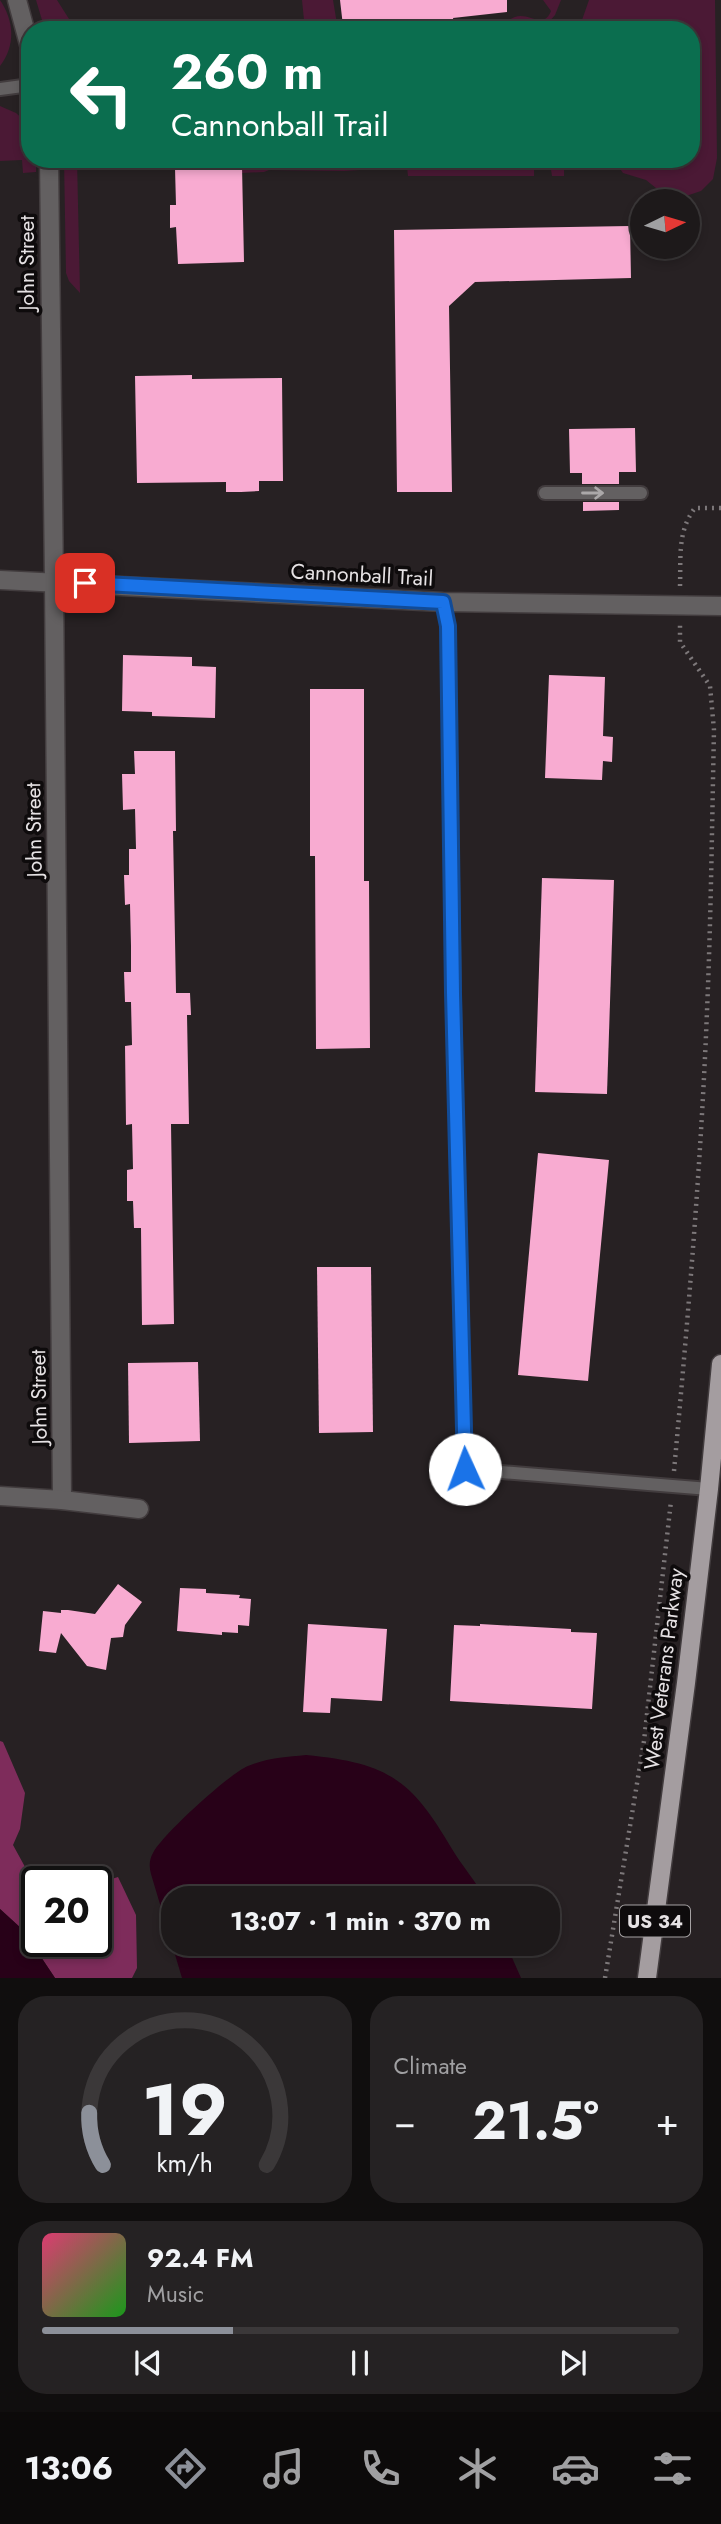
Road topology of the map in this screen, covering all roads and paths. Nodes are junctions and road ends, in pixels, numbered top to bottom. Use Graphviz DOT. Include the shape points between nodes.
graph roads {
  1 [pos="17,0"];
  2 [pos="23,21"];
  3 [pos="21,86"];
  4 [pos="0,89"];
  5 [pos="48,168"];
  6 [pos="545,493"];
  7 [pos="641,494"];
  8 [pos="721,508"];
  9 [pos="681,560"];
  10 [pos="0,580"];
  11 [pos="54,582"];
  12 [pos="443,602"];
  13 [pos="721,606"];
  14 [pos="680,629"];
  15 [pos="721,1364"];
  16 [pos="677,1438"];
  17 [pos="709,1489"];
  18 [pos="0,1496"];
  19 [pos="62,1500"];
  20 [pos="139,1508"];
  21 [pos="669,1523"];
  22 [pos="605,1978"];
  23 [pos="647,1978"];
  1 -- 2 [label="street"];
  3 -- 4 [label="lane"];
  5 -- 11 [label="street, John Street"];
  6 -- 7 [label="lane, one-way"];
  8 -- 9 [label="path" via="695,508 688,517"];
  10 -- 11 [label="street, Cannonball Trail"];
  11 -- 12 [label="street, Cannonball Trail"];
  11 -- 19 [label="street, John Street"];
  12 -- 13 [label="street, Cannonball Trail"];
  12 -- 17 [label="lane" via="448,626 465,1469"];
  14 -- 16 [label="path" via="680,642 710,686 714,730 702,1119"];
  15 -- 17 [label="main road, West Veterans Parkway / US 34"];
  17 -- 23 [label="main road, West Veterans Parkway / US 34"];
  18 -- 19 [label="street"];
  19 -- 20 [label="street"];
  21 -- 22 [label="path" via="644,1741"];
}
